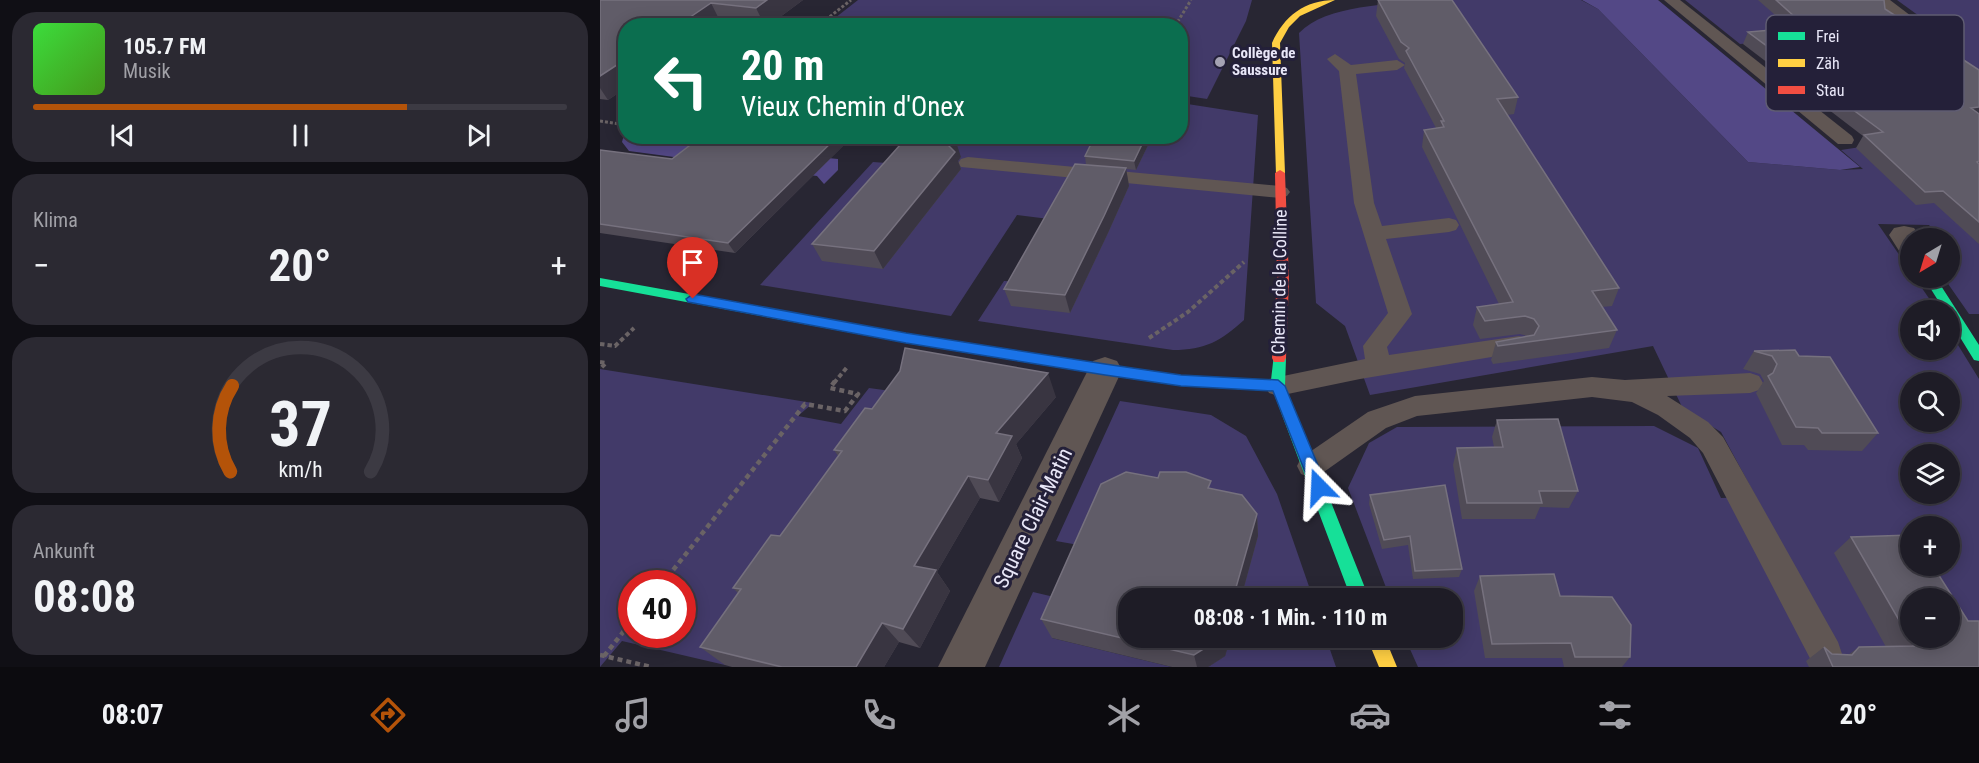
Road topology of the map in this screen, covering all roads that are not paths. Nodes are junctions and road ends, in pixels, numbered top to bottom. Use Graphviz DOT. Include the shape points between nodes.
graph roads {
  1 [pos="1331,0"];
  2 [pos="1671,0"];
  3 [pos="1880,0"];
  4 [pos="1901,15"];
  5 [pos="1397,65"];
  6 [pos="1766,76"];
  7 [pos="1809,111"];
  8 [pos="1845,140"];
  9 [pos="968,163"];
  10 [pos="1280,192"];
  11 [pos="1449,225"];
  12 [pos="1374,234"];
  13 [pos="600,282"];
  14 [pos="1936,288"];
  15 [pos="1519,345"];
  16 [pos="1979,356"];
  17 [pos="1379,366"];
  18 [pos="1105,370"];
  19 [pos="1750,383"];
  20 [pos="1278,386"];
  21 [pos="1623,388"];
  22 [pos="1311,465"];
  23 [pos="1356,588"];
  24 [pos="1380,648"];
  25 [pos="1826,654"];
  26 [pos="961,667"];
  27 [pos="1388,667"];
  1 -- 10 [label="street, Chemin de la Colline" via="1312,4 1289,18 1276,43"];
  2 -- 6 [label="lane"];
  3 -- 4 [label="lane"];
  5 -- 12 [label="lane" via="1341,64 1364,204"];
  7 -- 8 [label="lane"];
  9 -- 10 [label="lane"];
  10 -- 20 [label="street, Chemin de la Colline" via="1283,279"];
  11 -- 12 [label="lane"];
  12 -- 17 [label="lane" via="1400,314 1375,346"];
  13 -- 18 [label="street"];
  14 -- 16 [label="street"];
  15 -- 17 [label="lane"];
  17 -- 20 [label="lane"];
  18 -- 20 [label="street" via="1181,381"];
  18 -- 26 [label="street, Square Clair-Matin"];
  19 -- 21 [label="lane"];
  20 -- 22 [label="street"];
  21 -- 22 [label="lane" via="1592,387 1415,406 1377,420"];
  21 -- 25 [label="lane" via="1667,408 1713,445"];
  22 -- 23 [label="street"];
  24 -- 27 [label="street"];
}
